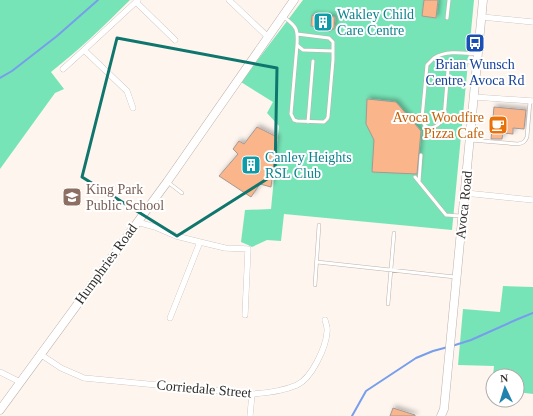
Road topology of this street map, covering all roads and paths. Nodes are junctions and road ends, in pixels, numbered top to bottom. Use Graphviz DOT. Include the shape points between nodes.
graph roads {
  1 [pos="229,0"];
  2 [pos="294,0"];
  3 [pos="449,0"];
  4 [pos="483,0"];
  5 [pos="137,1"];
  6 [pos="283,16"];
  7 [pos="482,17"];
  8 [pos="447,18"];
  9 [pos="533,22"];
  10 [pos="297,34"];
  11 [pos="268,37"];
  12 [pos="175,40"];
  13 [pos="297,45"];
  14 [pos="84,50"];
  15 [pos="333,51"];
  16 [pos="478,59"];
  17 [pos="313,61"];
  18 [pos="62,69"];
  19 [pos="474,97"];
  20 [pos="532,101"];
  21 [pos="134,108"];
  22 [pos="308,122"];
  23 [pos="470,140"];
  24 [pos="421,155"];
  25 [pos="415,177"];
  26 [pos="167,182"];
  27 [pos="419,182"];
  28 [pos="465,193"];
  29 [pos="182,194"];
  30 [pos="533,200"];
  31 [pos="463,216"];
  32 [pos="137,222"];
  33 [pos="319,225"];
  34 [pos="394,233"];
  35 [pos="200,242"];
  36 [pos="317,262"];
  37 [pos="391,270"];
  38 [pos="457,277"];
  39 [pos="315,285"];
  40 [pos="388,304"];
  41 [pos="245,315"];
  42 [pos="170,318"];
  43 [pos="325,320"];
  44 [pos="40,354"];
  45 [pos="0,372"];
  46 [pos="20,382"];
  47 [pos="252,394"];
  48 [pos="0,410"];
  49 [pos="444,414"];
  50 [pos="250,416"];
  1 -- 11 [label="street"];
  2 -- 6 [label="street, Humphries Road"];
  3 -- 8 [label="lane"];
  4 -- 7 [label="street, Avoca Road"];
  5 -- 12 [label="street"];
  5 -- 14 [label="street"];
  6 -- 10 [label="lane" via="296,27"];
  6 -- 11 [label="street, Humphries Road"];
  7 -- 9 [label="street"];
  7 -- 16 [label="street, Avoca Road"];
  10 -- 13 [label="lane"];
  10 -- 15 [label="lane" via="329,38 333,42"];
  11 -- 26 [label="street, Humphries Road"];
  13 -- 15 [label="lane" via="302,50"];
  13 -- 22 [label="lane" via="291,114 294,120"];
  14 -- 18 [label="street"];
  14 -- 21 [label="street" via="127,91"];
  15 -- 22 [label="lane" via="327,119 324,122"];
  16 -- 16 [label="lane" via="457,61 450,66 444,118 434,128 426,127 422,118 427,65 434,58 445,54 456,53"];
  16 -- 19 [label="street, Avoca Road"];
  17 -- 22 [label="lane"];
  19 -- 20 [label="street"];
  19 -- 23 [label="street, Avoca Road"];
  20 -- 23 [label="lane" via="527,136 522,143"];
  23 -- 28 [label="street, Avoca Road"];
  24 -- 27 [label="lane"];
  25 -- 27 [label="lane"];
  26 -- 29 [label="lane"];
  26 -- 32 [label="street, Humphries Road"];
  27 -- 31 [label="lane" via="446,215"];
  28 -- 30 [label="street"];
  28 -- 31 [label="street, Avoca Road"];
  31 -- 38 [label="street, Avoca Road"];
  32 -- 35 [label="street"];
  32 -- 44 [label="street, Humphries Road"];
  33 -- 36 [label="lane"];
  34 -- 37 [label="lane"];
  35 -- 41 [label="street" via="225,248 248,249"];
  35 -- 42 [label="street"];
  36 -- 37 [label="lane"];
  36 -- 39 [label="lane"];
  37 -- 38 [label="lane"];
  37 -- 40 [label="lane"];
  38 -- 49 [label="street, Avoca Road"];
  43 -- 47 [label="street, Corriedale Street" via="328,330 325,345 310,373 299,384 270,393"];
  44 -- 46 [label="street, Humphries Road"];
  44 -- 47 [label="street, Corriedale Street" via="61,368 84,378"];
  45 -- 46 [label="street"];
  46 -- 48 [label="street, Humphries Road"];
  47 -- 50 [label="street"];
}
